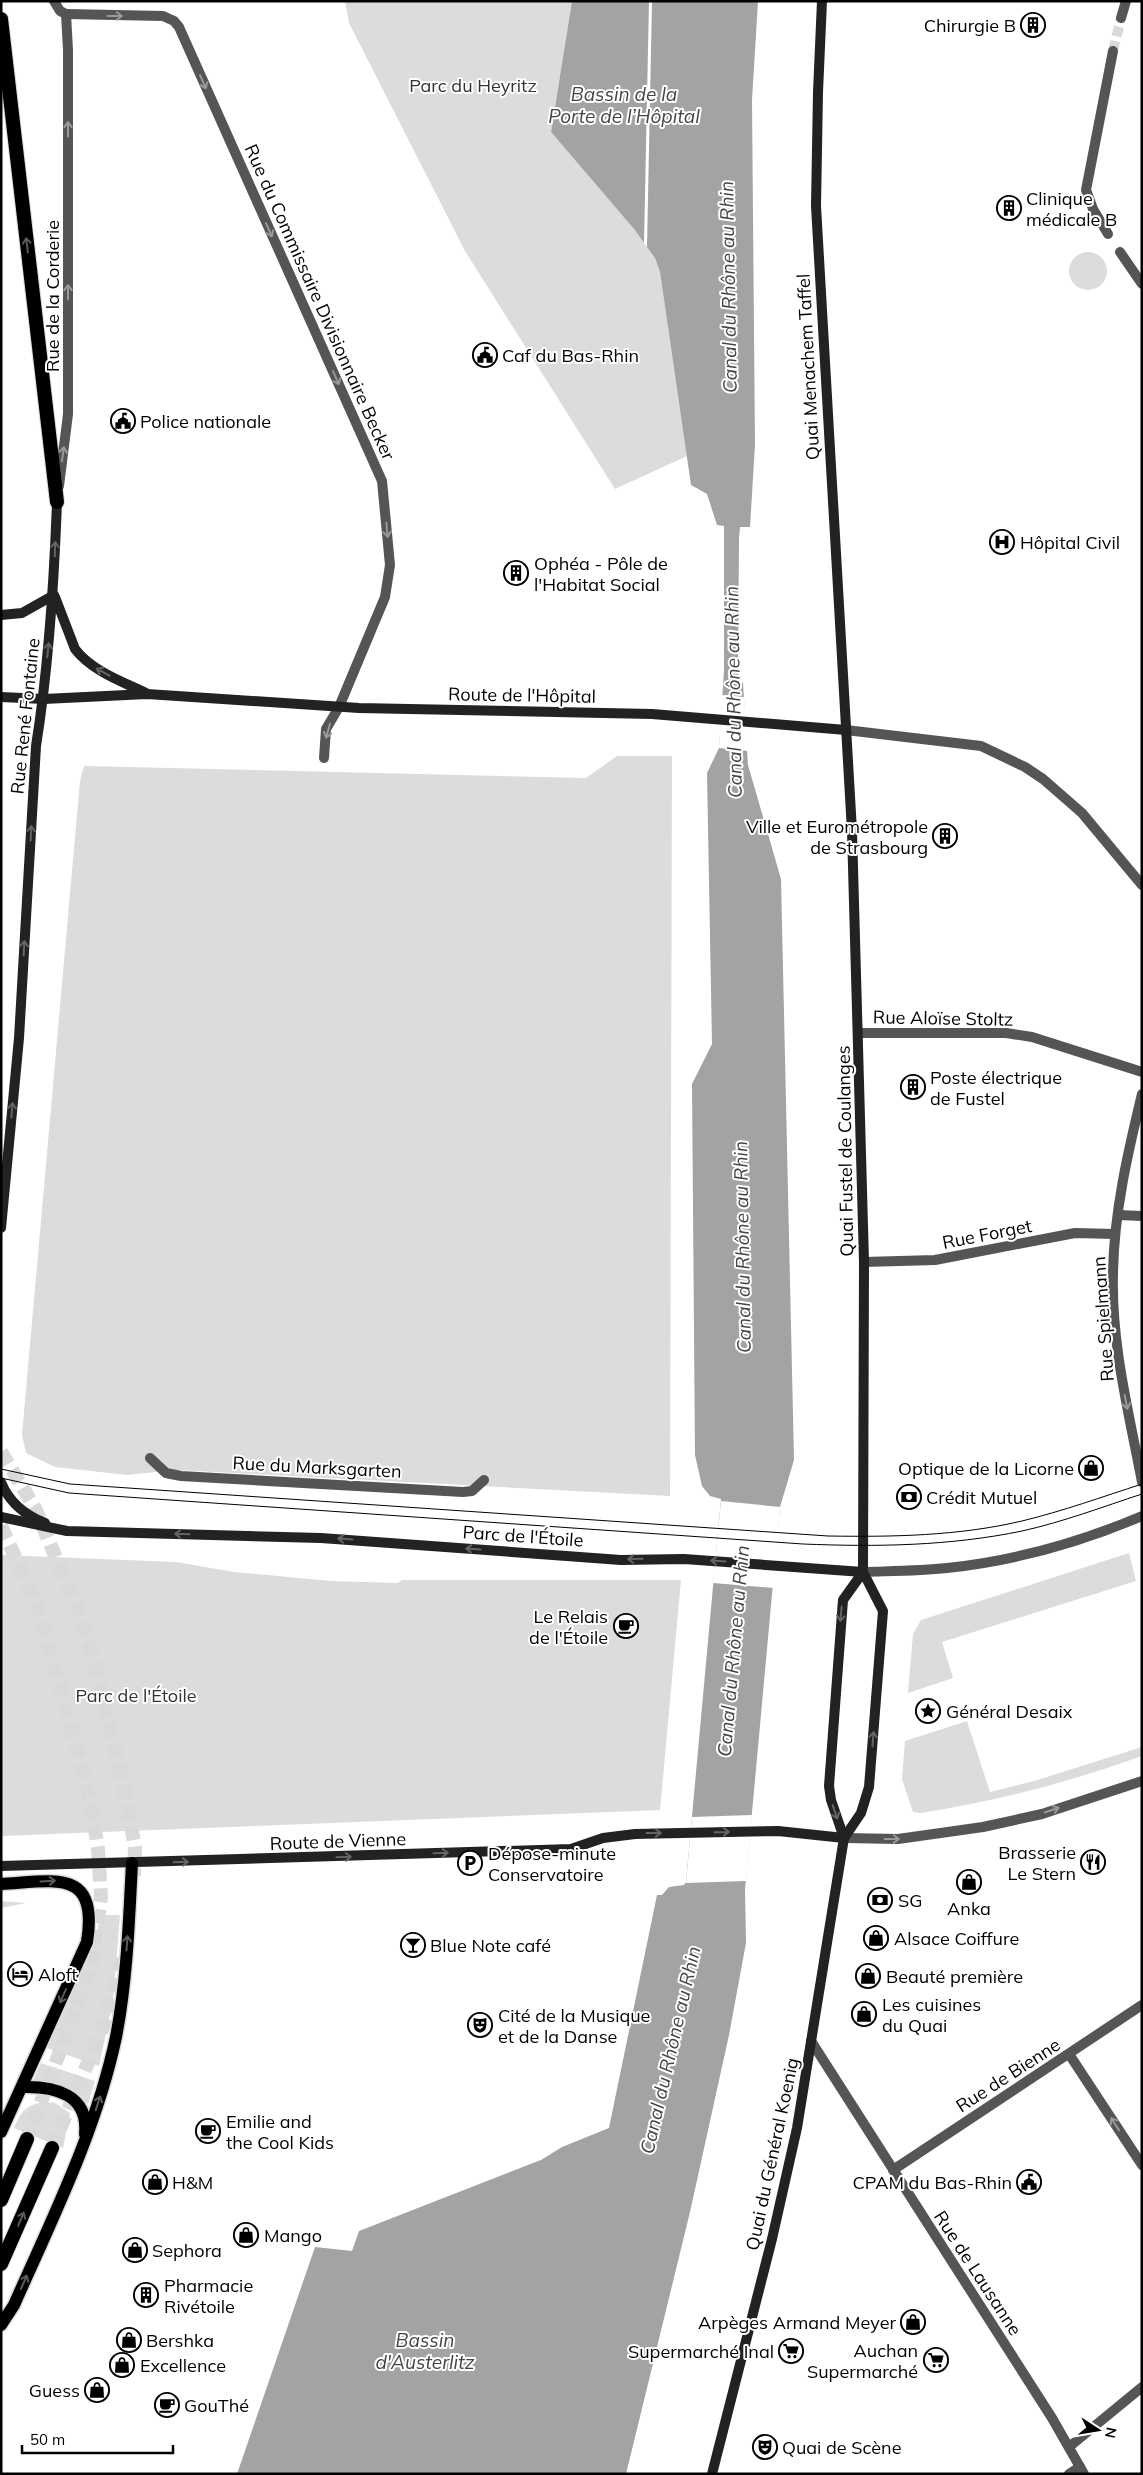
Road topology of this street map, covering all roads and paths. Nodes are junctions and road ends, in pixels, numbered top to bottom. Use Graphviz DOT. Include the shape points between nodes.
graph roads {
  1 [pos="54,1"];
  2 [pos="822,1"];
  3 [pos="1126,1"];
  4 [pos="66,14"];
  5 [pos="1121,18"];
  6 [pos="1,19"];
  7 [pos="1114,51"];
  8 [pos="1108,234"];
  9 [pos="1120,252"];
  10 [pos="1142,284"];
  11 [pos="57,502"];
  12 [pos="54,595"];
  13 [pos="1,615"];
  14 [pos="146,694"];
  15 [pos="1,697"];
  16 [pos="44,699"];
  17 [pos="339,707"];
  18 [pos="846,730"];
  19 [pos="324,758"];
  20 [pos="1142,885"];
  21 [pos="859,1033"];
  22 [pos="1142,1072"];
  23 [pos="1142,1094"];
  24 [pos="1118,1215"];
  25 [pos="1142,1216"];
  26 [pos="1,1228"];
  27 [pos="1115,1234"];
  28 [pos="864,1262"];
  29 [pos="150,1458"];
  30 [pos="484,1480"];
  31 [pos="1,1482"];
  32 [pos="1142,1482"];
  33 [pos="1142,1516"];
  34 [pos="1,1517"];
  35 [pos="59,1530"];
  36 [pos="863,1572"];
  37 [pos="1142,1781"];
  38 [pos="844,1838"];
  39 [pos="132,1864"];
  40 [pos="1,1866"];
  41 [pos="1,1884"];
  42 [pos="1142,2005"];
  43 [pos="811,2041"];
  44 [pos="1070,2054"];
  45 [pos="22,2087"];
  46 [pos="1,2132"];
  47 [pos="27,2139"];
  48 [pos="52,2148"];
  49 [pos="83,2149"];
  50 [pos="1142,2164"];
  51 [pos="892,2170"];
  52 [pos="1,2200"];
  53 [pos="1,2264"];
  54 [pos="1,2325"];
  55 [pos="1142,2387"];
  56 [pos="1069,2447"];
  57 [pos="1082,2470"];
  58 [pos="712,2474"];
  59 [pos="1069,2474"];
  1 -- 4 [label="street"];
  2 -- 18 [label="main road, Quai Menachem Taffel" via="816,206"];
  3 -- 5 [label="street"];
  11 -- 4 [label="street, Rue de la Corderie, one-way" via="68,414"];
  4 -- 17 [label="street, Rue du Commissaire Divisionnaire Becker, one-way" via="163,16 179,27 382,481 389,581"];
  11 -- 6 [label="highway, one-way"];
  7 -- 8 [label="street" via="1086,190"];
  9 -- 10 [label="street"];
  12 -- 11 [label="main road, Rue de la Corderie, one-way"];
  12 -- 13 [label="main road" via="22,613"];
  14 -- 12 [label="main road, one-way" via="80,657"];
  16 -- 12 [label="main road, Rue René Fontaine, one-way"];
  14 -- 16 [label="main road, Route de l'Hôpital"];
  14 -- 17 [label="main road, Route de l'Hôpital"];
  15 -- 16 [label="main road, Route de l'Hôpital"];
  26 -- 16 [label="main road, Rue René Fontaine, one-way" via="19,1038 36,746"];
  17 -- 18 [label="main road, Route de l'Hôpital" via="631,713"];
  17 -- 19 [label="street, one-way" via="326,729"];
  18 -- 20 [label="street" via="981,746 1025,767 1082,814"];
  18 -- 21 [label="main road, Quai Fustel de Coulanges"];
  21 -- 22 [label="street, Rue Aloïse Stoltz" via="969,1032 1023,1036"];
  21 -- 28 [label="main road, Quai Fustel de Coulanges"];
  23 -- 24 [label="street, Rue Spielmann" via="1127,1153"];
  24 -- 25 [label="street"];
  24 -- 27 [label="street, Rue Spielmann"];
  27 -- 28 [label="street, Rue Forget" via="1075,1233 935,1260"];
  27 -- 32 [label="street, Rue Spielmann, one-way" via="1113,1274 1121,1375"];
  28 -- 36 [label="main road, Quai Fustel de Coulanges"];
  29 -- 30 [label="street, Rue du Marksgarten" via="166,1474 463,1492 472,1491"];
  31 -- 35 [label="main road" via="6,1495 18,1507"];
  33 -- 36 [label="street" via="1088,1536 972,1564 929,1570"];
  34 -- 35 [label="main road, Parc de l'Étoile"];
  36 -- 35 [label="main road, Parc de l'Étoile, one-way" via="684,1559 621,1560 320,1538"];
  36 -- 38 [label="main road, Quai du Général Koenig, one-way" via="843,1600 834,1695 829,1786"];
  38 -- 36 [label="main road, Quai du Général Koenig, one-way" via="861,1813 869,1787 883,1611"];
  38 -- 37 [label="street, one-way" via="898,1839 983,1827 1042,1814"];
  39 -- 38 [label="main road, Route de Vienne, one-way" via="571,1849 603,1838 635,1834 778,1831"];
  38 -- 43 [label="main road, Quai du Général Koenig"];
  39 -- 40 [label="main road, Route de Vienne"];
  49 -- 39 [label="main road, one-way" via="106,2077 120,2012"];
  41 -- 45 [label="main road, one-way" via="59,1881 70,1884 82,1892 91,1918 87,1942"];
  42 -- 44 [label="street, Rue de Bienne"];
  43 -- 51 [label="street, Rue de Lausanne"];
  43 -- 58 [label="main road, Quai du Général Koenig" via="797,2128 772,2239"];
  50 -- 44 [label="street, one-way"];
  44 -- 51 [label="street, Rue de Bienne"];
  45 -- 46 [label="main road"];
  45 -- 49 [label="main road" via="52,2088 72,2099 84,2113"];
  47 -- 52 [label="highway"];
  53 -- 48 [label="highway, one-way"];
  54 -- 49 [label="main road, one-way" via="14,2305"];
  51 -- 56 [label="street, Rue de Lausanne"];
  55 -- 56 [label="street"];
  56 -- 57 [label="street, Rue de Lausanne"];
  57 -- 59 [label="street"];
}
